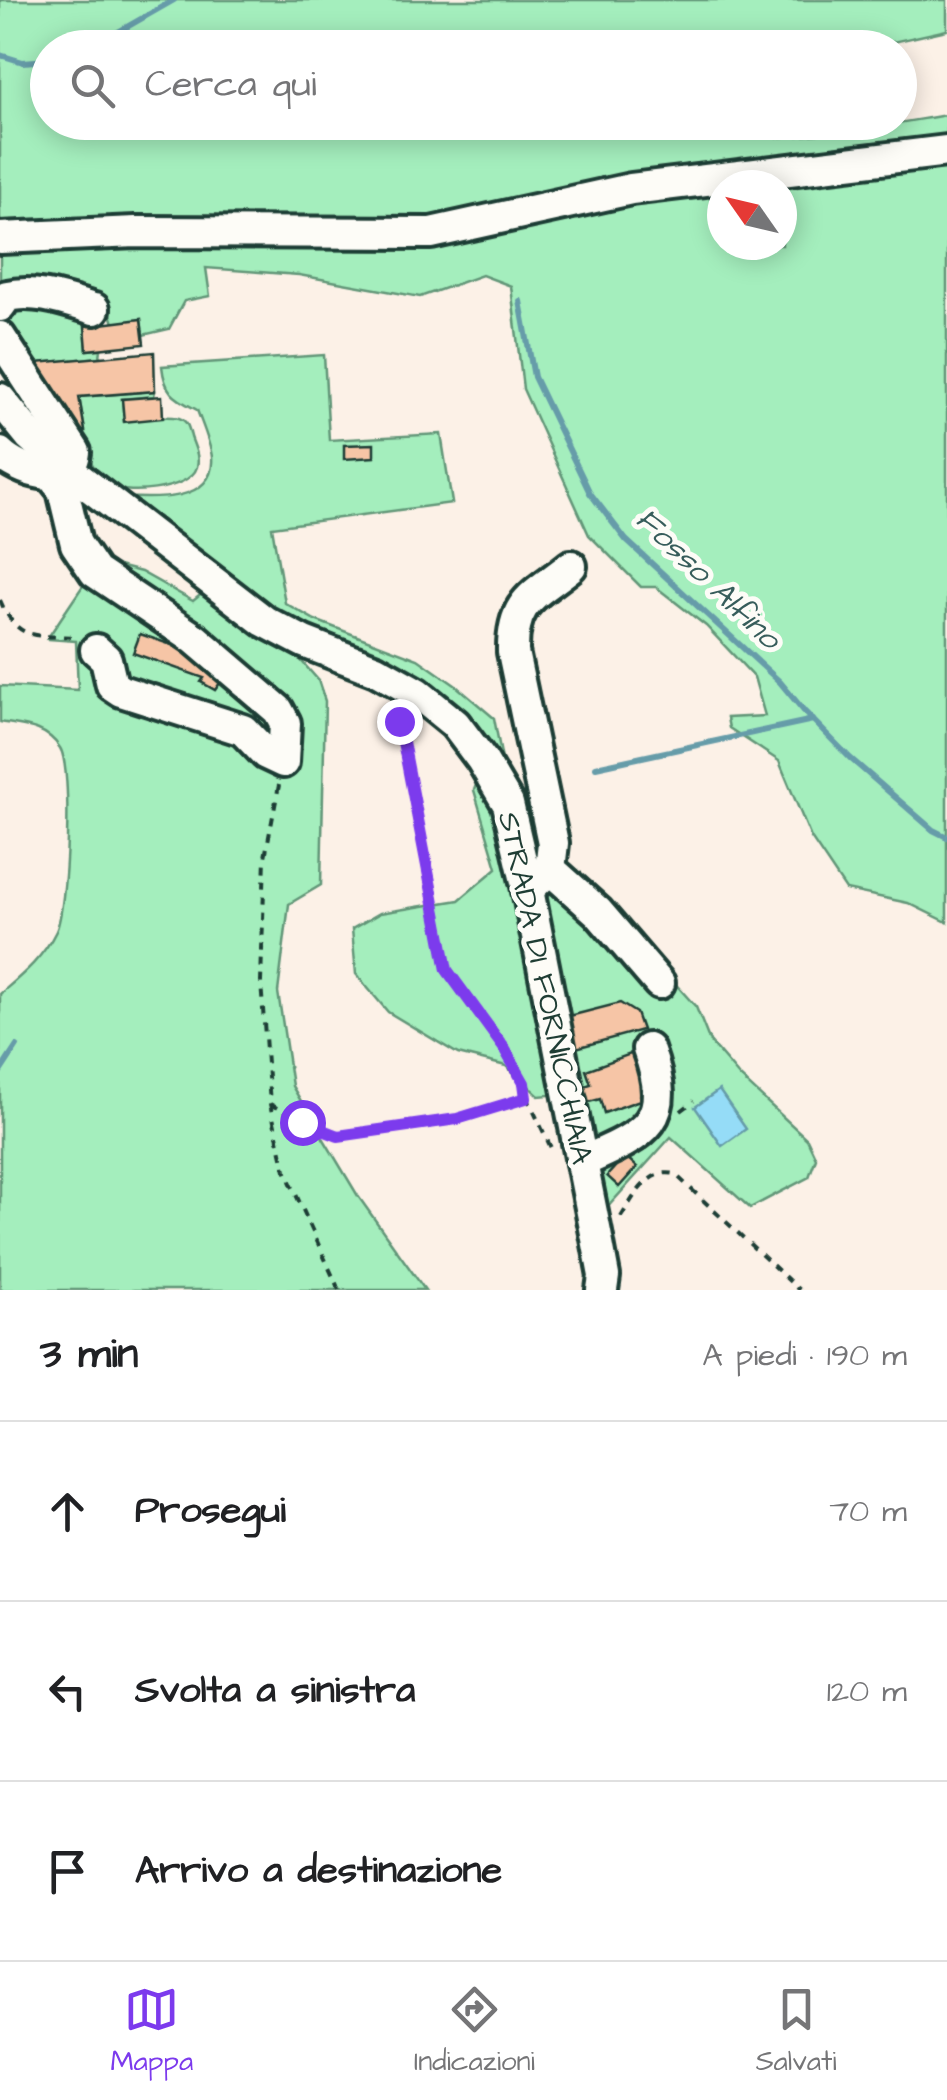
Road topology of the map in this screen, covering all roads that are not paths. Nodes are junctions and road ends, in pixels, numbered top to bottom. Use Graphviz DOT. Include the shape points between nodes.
graph roads {
  1 [pos="947,151"];
  2 [pos="0,238"];
  3 [pos="0,306"];
  4 [pos="94,309"];
  5 [pos="0,336"];
  6 [pos="0,400"];
  7 [pos="0,453"];
  8 [pos="59,472"];
  9 [pos="571,566"];
  10 [pos="96,650"];
  11 [pos="539,880"];
  12 [pos="659,983"];
  13 [pos="648,1049"];
  14 [pos="582,1162"];
  15 [pos="602,1290"];
  1 -- 2 [label="street" via="631,189 431,233"];
  3 -- 4 [label="street" via="17,294"];
  5 -- 8 [label="street" via="74,452 74,461"];
  6 -- 8 [label="street, STRADA DI FORNICCHIAIA"];
  7 -- 8 [label="street" via="35,472"];
  8 -- 10 [label="street" via="76,544 95,572 195,640 278,710 285,723 283,762 243,730 122,691 112,685 106,659"];
  8 -- 11 [label="street, STRADA DI FORNICCHIAIA" via="264,621 376,670 455,724 508,804"];
  9 -- 11 [label="street" via="522,605 513,626 553,843"];
  11 -- 12 [label="street" via="598,912"];
  11 -- 14 [label="street, STRADA DI FORNICCHIAIA"];
  13 -- 14 [label="street" via="658,1076 657,1112 626,1142"];
  14 -- 15 [label="street, STRADA DI FORNICCHIAIA"];
}
